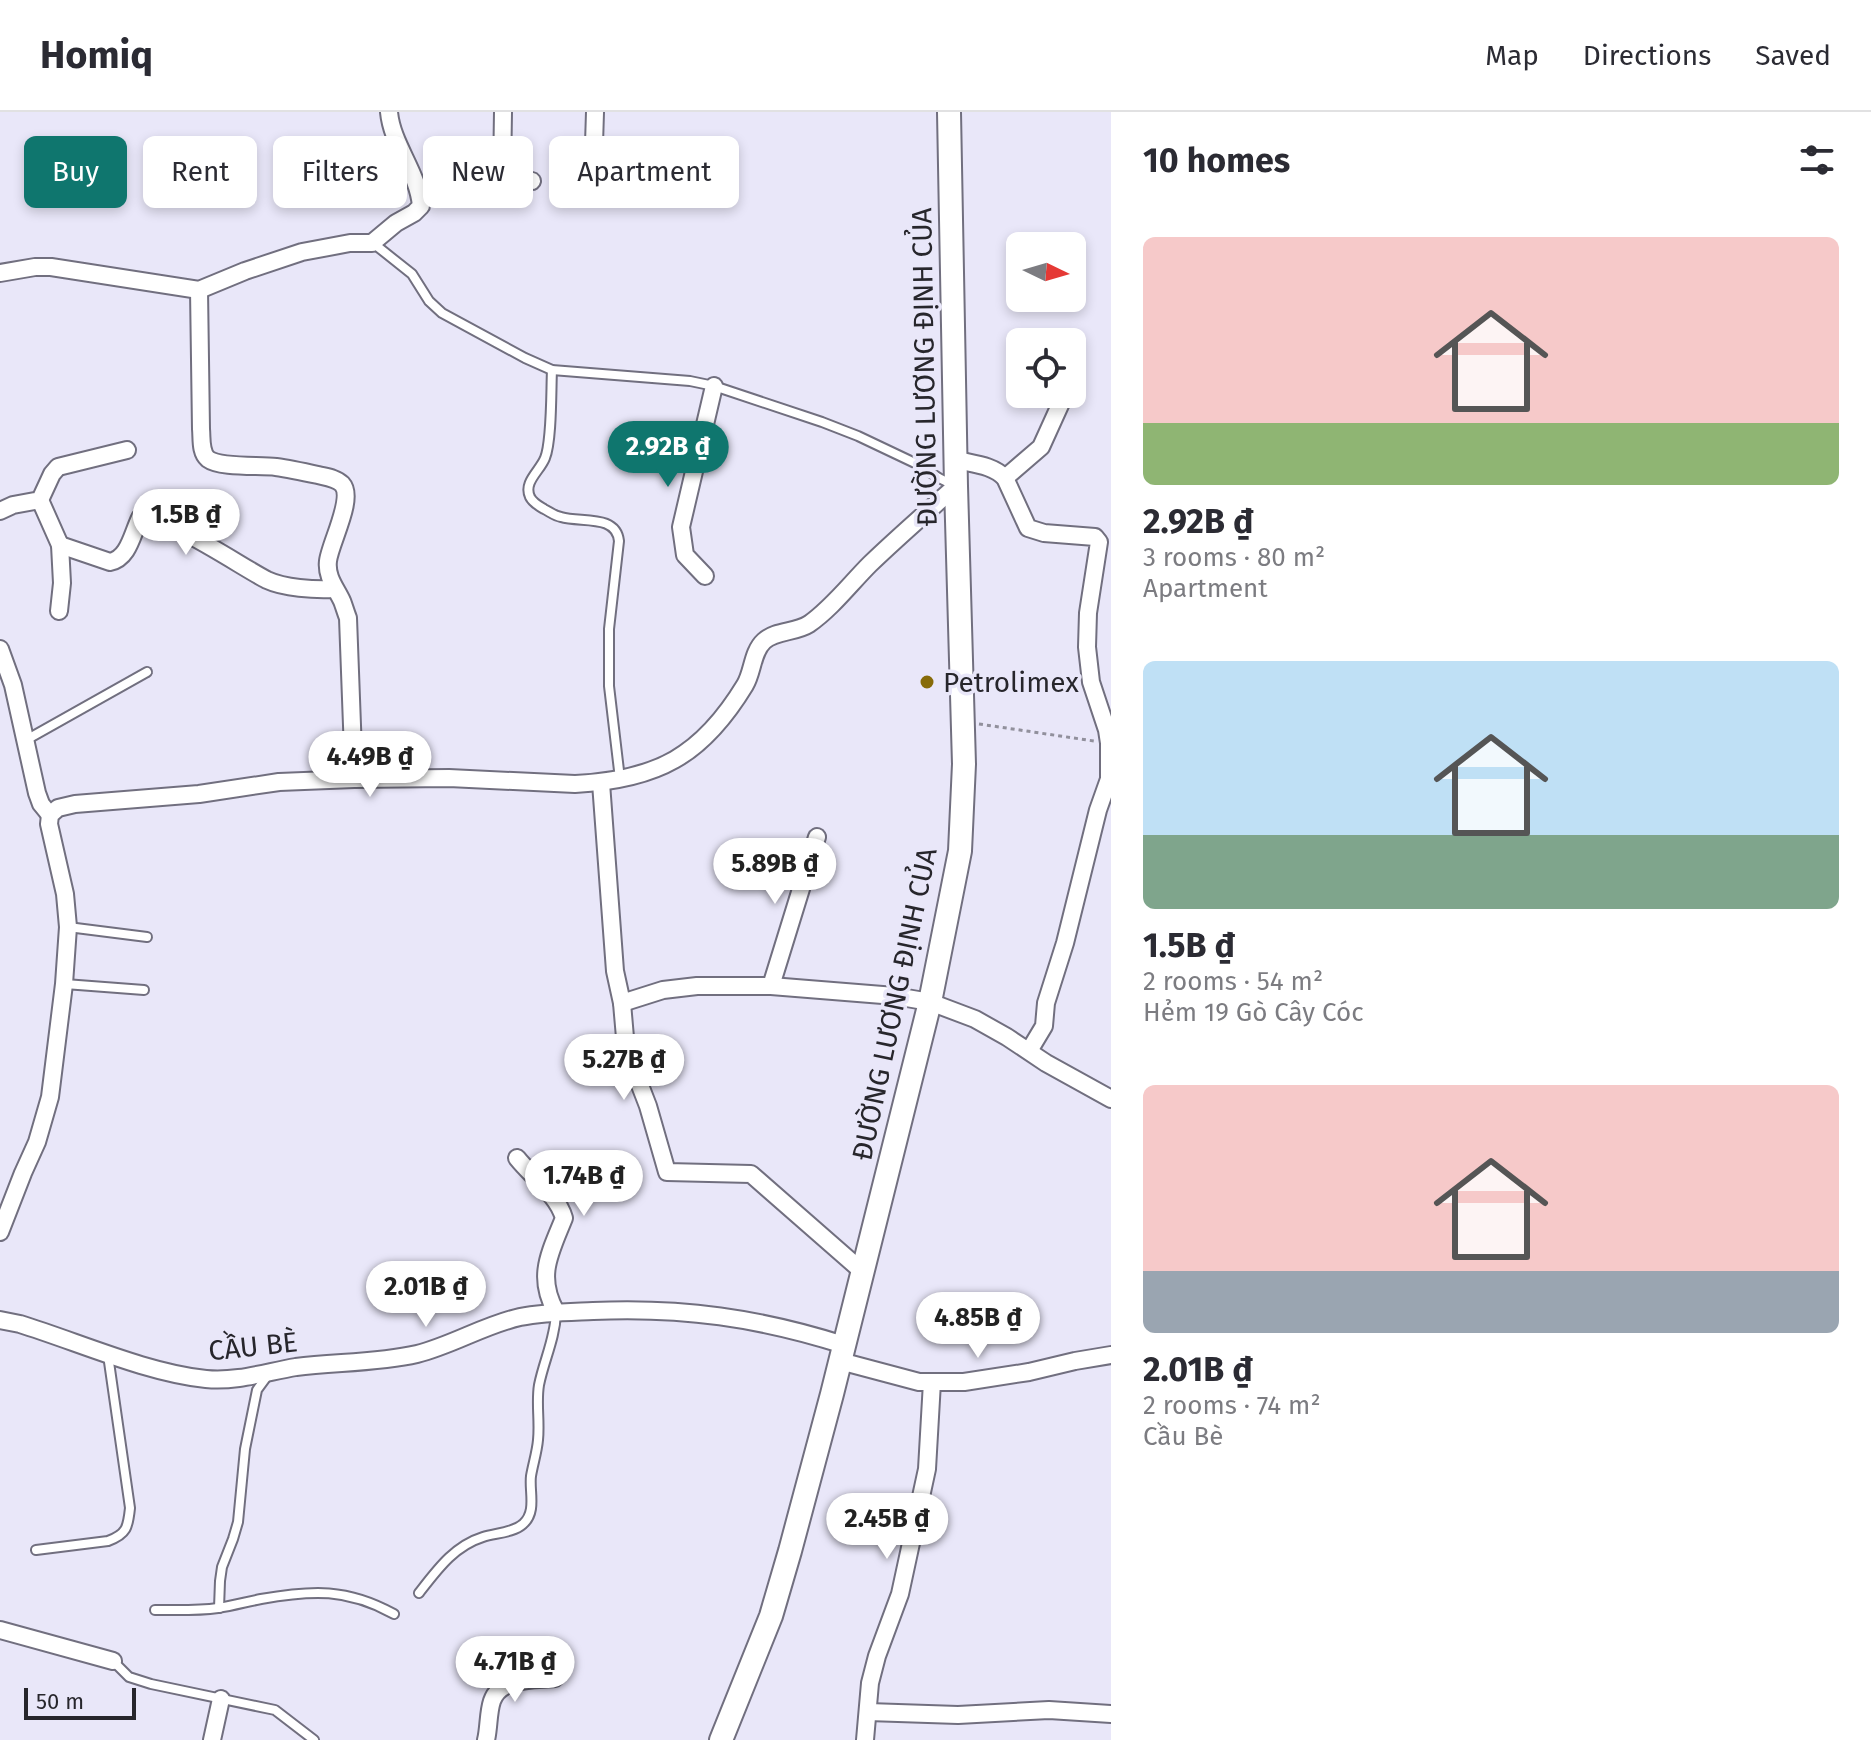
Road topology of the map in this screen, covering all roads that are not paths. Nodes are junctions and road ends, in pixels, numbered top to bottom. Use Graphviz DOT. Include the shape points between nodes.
graph roads {
  1 [pos="389,112"];
  2 [pos="503,112"];
  3 [pos="595,112"];
  4 [pos="949,112"];
  5 [pos="503,136"];
  6 [pos="594,136"];
  7 [pos="372,243"];
  8 [pos="0,273"];
  9 [pos="199,290"];
  10 [pos="552,370"];
  11 [pos="714,386"];
  12 [pos="1059,408"];
  13 [pos="127,450"];
  14 [pos="957,460"];
  15 [pos="1005,478"];
  16 [pos="956,486"];
  17 [pos="40,500"];
  18 [pos="0,511"];
  19 [pos="60,545"];
  20 [pos="705,576"];
  21 [pos="334,589"];
  22 [pos="59,611"];
  23 [pos="0,649"];
  24 [pos="147,672"];
  25 [pos="26,740"];
  26 [pos="1109,743"];
  27 [pos="1110,778"];
  28 [pos="354,779"];
  29 [pos="620,779"];
  30 [pos="601,783"];
  31 [pos="50,815"];
  32 [pos="817,837"];
  33 [pos="68,927"];
  34 [pos="147,937"];
  35 [pos="64,984"];
  36 [pos="771,986"];
  37 [pos="144,990"];
  38 [pos="930,1002"];
  39 [pos="622,1003"];
  40 [pos="1029,1051"];
  41 [pos="1111,1099"];
  42 [pos="517,1158"];
  43 [pos="0,1232"];
  44 [pos="863,1272"];
  45 [pos="556,1312"];
  46 [pos="0,1320"];
  47 [pos="842,1353"];
  48 [pos="108,1354"];
  49 [pos="1111,1355"];
  50 [pos="271,1371"];
  51 [pos="932,1382"];
  52 [pos="36,1550"];
  53 [pos="419,1593"];
  54 [pos="219,1608"];
  55 [pos="155,1610"];
  56 [pos="394,1614"];
  57 [pos="0,1630"];
  58 [pos="113,1661"];
  59 [pos="555,1678"];
  60 [pos="221,1699"];
  61 [pos="868,1712"];
  62 [pos="1111,1714"];
  63 [pos="212,1740"];
  64 [pos="314,1740"];
  65 [pos="486,1740"];
  66 [pos="721,1740"];
  67 [pos="865,1740"];
  1 -- 7 [label="street" via="421,206"];
  2 -- 5 [label="street"];
  3 -- 6 [label="street"];
  4 -- 14 [label="street, ĐƯỜNG LƯƠNG ĐỊNH CỦA"];
  7 -- 9 [label="street" via="302,252"];
  7 -- 10 [label="lane" via="412,274 442,313"];
  8 -- 9 [label="street" via="51,267"];
  9 -- 21 [label="street" via="203,451 210,460 309,473 343,485 345,502 327,564"];
  10 -- 11 [label="lane"];
  10 -- 29 [label="lane" via="546,458 529,486 529,496 560,517 603,522 618,534 609,686"];
  11 -- 16 [label="lane" via="858,436"];
  11 -- 20 [label="street" via="681,527 685,555"];
  12 -- 15 [label="street" via="1041,447"];
  13 -- 17 [label="street" via="58,467"];
  14 -- 15 [label="street" via="991,468"];
  14 -- 16 [label="street, ĐƯỜNG LƯƠNG ĐỊNH CỦA"];
  15 -- 26 [label="street" via="1028,528 1095,537 1099,542 1087,647"];
  16 -- 29 [label="street" via="823,612 796,631 760,644 749,678 719,723 695,747 659,767"];
  16 -- 38 [label="street, ĐƯỜNG LƯƠNG ĐỊNH CỦA" via="964,764 960,851"];
  17 -- 18 [label="street"];
  17 -- 19 [label="street"];
  19 -- 21 [label="street" via="116,561 140,518 147,517 269,581"];
  19 -- 22 [label="street"];
  21 -- 28 [label="street" via="348,618"];
  23 -- 25 [label="street"];
  24 -- 25 [label="lane"];
  25 -- 31 [label="street" via="37,793"];
  26 -- 27 [label="street"];
  27 -- 40 [label="street" via="1044,1026"];
  28 -- 30 [label="street"];
  28 -- 31 [label="street" via="75,804"];
  29 -- 30 [label="street"];
  30 -- 39 [label="street"];
  31 -- 33 [label="street"];
  32 -- 36 [label="street"];
  33 -- 34 [label="lane"];
  33 -- 35 [label="street"];
  35 -- 37 [label="lane"];
  35 -- 43 [label="street" via="50,1097"];
  36 -- 38 [label="street"];
  36 -- 39 [label="street" via="697,986"];
  38 -- 40 [label="street" via="975,1019"];
  38 -- 44 [label="street, ĐƯỜNG LƯƠNG ĐỊNH CỦA"];
  39 -- 44 [label="street" via="626,1049 667,1172 751,1174"];
  40 -- 41 [label="street"];
  42 -- 45 [label="street" via="562,1210 545,1274"];
  44 -- 47 [label="street, ĐƯỜNG LƯƠNG ĐỊNH CỦA"];
  45 -- 47 [label="street, CẦU BÈ" via="672,1311 730,1317 790,1328"];
  45 -- 50 [label="street, CẦU BÈ" via="516,1318 418,1353"];
  45 -- 53 [label="lane" via="538,1397 532,1508 524,1523 464,1545"];
  46 -- 48 [label="street, CẦU BÈ"];
  47 -- 51 [label="street, CẦU BÈ"];
  47 -- 66 [label="street, ĐƯỜNG LƯƠNG ĐỊNH CỦA" via="771,1616"];
  48 -- 50 [label="street, CẦU BÈ" via="206,1379"];
  48 -- 52 [label="lane" via="130,1508 126,1531 108,1541"];
  49 -- 51 [label="street, CẦU BÈ" via="964,1382"];
  50 -- 54 [label="lane" via="257,1390 238,1522 222,1567"];
  51 -- 61 [label="street" via="927,1469 918,1516 900,1594 870,1683"];
  54 -- 55 [label="lane"];
  54 -- 56 [label="lane" via="324,1593 374,1603"];
  57 -- 58 [label="street"];
  58 -- 60 [label="lane" via="129,1677"];
  59 -- 65 [label="street" via="513,1682 496,1692"];
  60 -- 63 [label="street"];
  60 -- 64 [label="lane" via="275,1710"];
  61 -- 62 [label="street"];
  61 -- 67 [label="street"];
}
